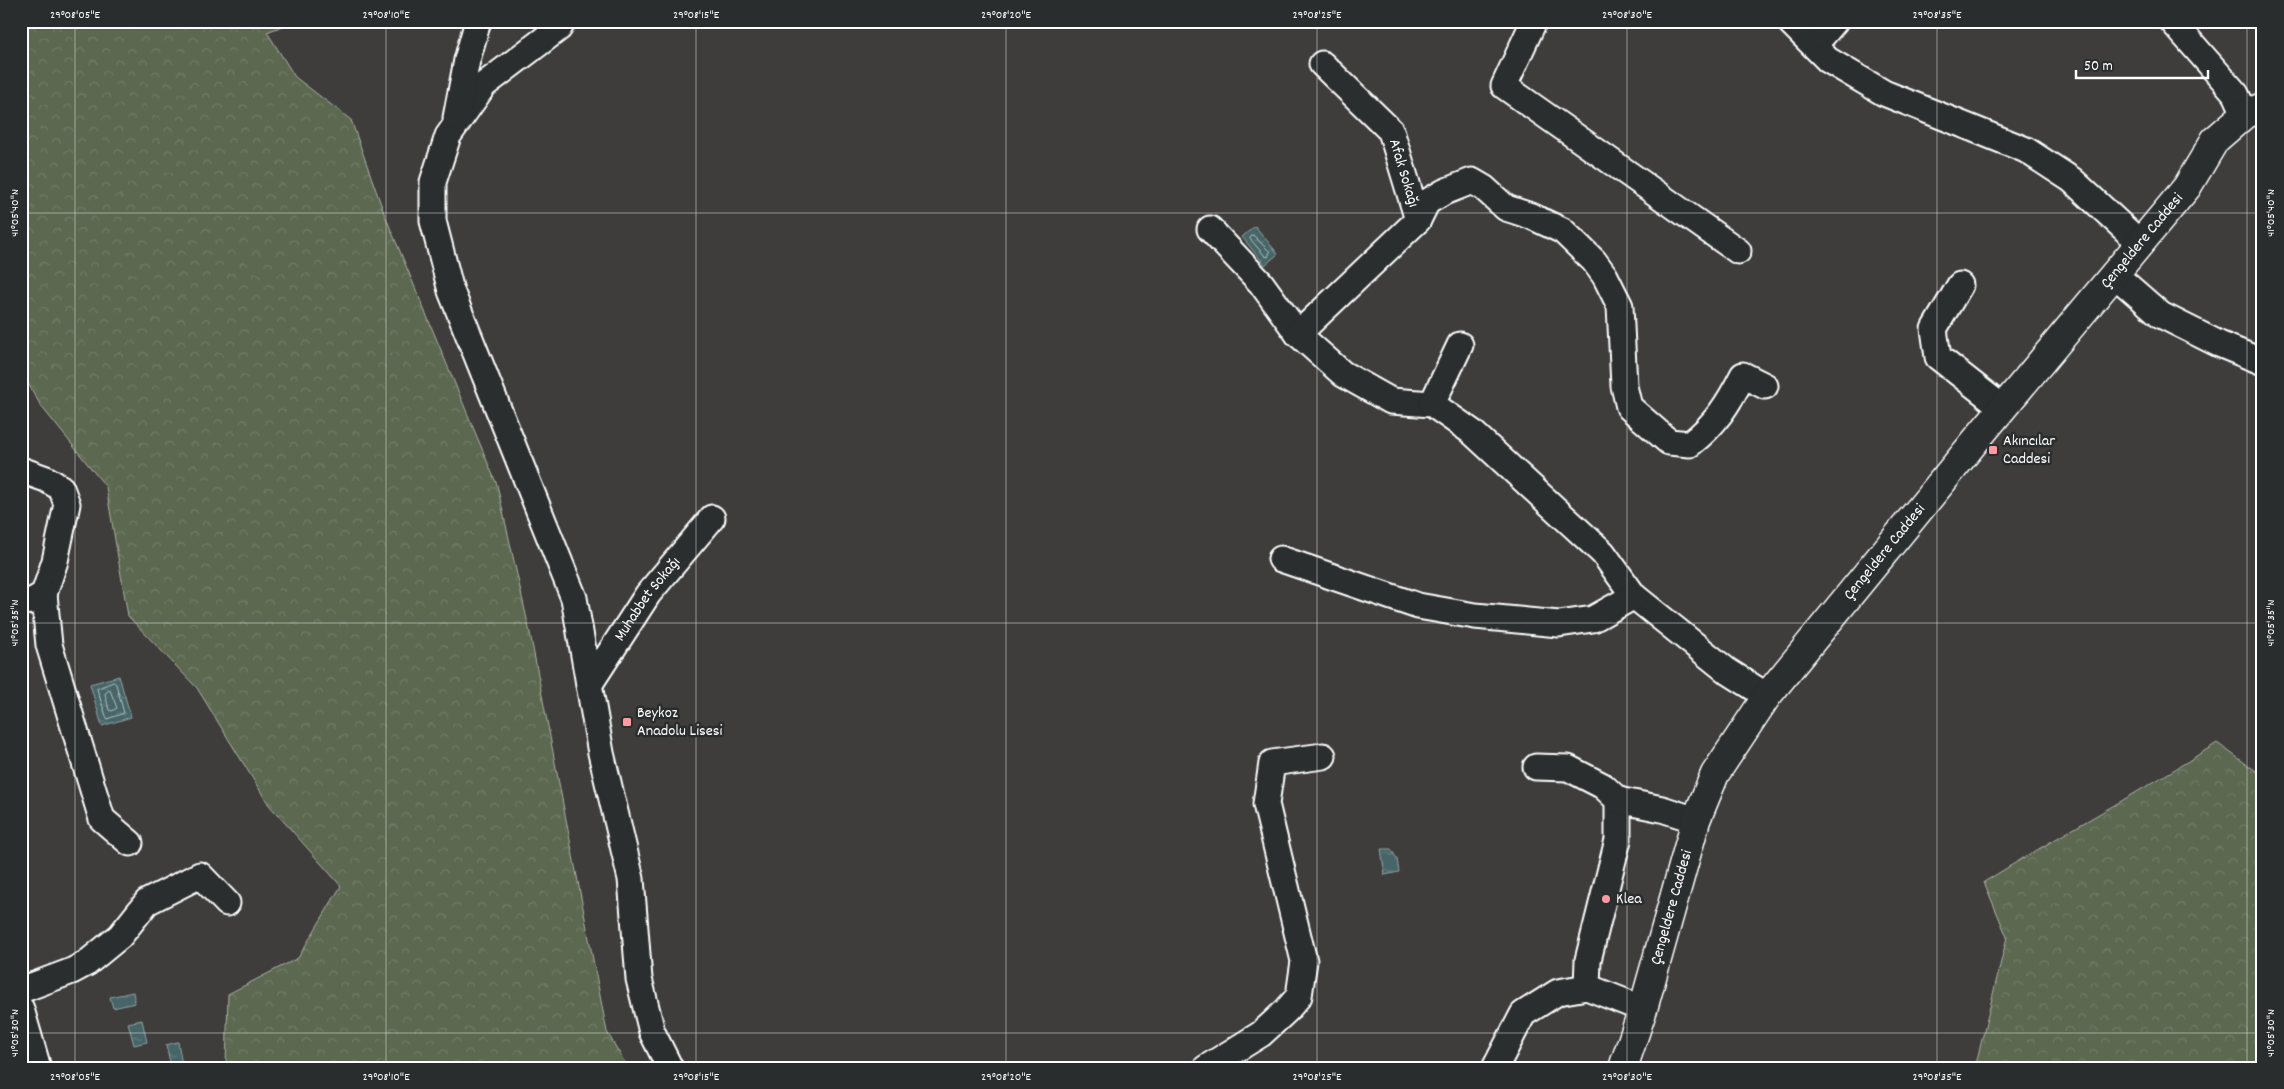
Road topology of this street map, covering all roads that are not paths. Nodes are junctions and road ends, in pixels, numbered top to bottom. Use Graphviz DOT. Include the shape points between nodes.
graph roads {
  1 [pos="478,21"];
  2 [pos="563,21"];
  3 [pos="1534,21"];
  4 [pos="1789,21"];
  5 [pos="2172,21"];
  6 [pos="1823,26"];
  7 [pos="1828,60"];
  8 [pos="1322,64"];
  9 [pos="2254,110"];
  10 [pos="454,127"];
  11 [pos="1418,220"];
  12 [pos="1210,229"];
  13 [pos="2140,244"];
  14 [pos="1738,251"];
  15 [pos="2114,274"];
  16 [pos="1960,285"];
  17 [pos="1298,334"];
  18 [pos="1460,345"];
  19 [pos="2263,362"];
  20 [pos="1766,386"];
  21 [pos="1432,404"];
  22 [pos="2002,408"];
  23 [pos="22,473"];
  24 [pos="712,518"];
  25 [pos="1281,559"];
  26 [pos="1634,596"];
  27 [pos="32,598"];
  28 [pos="589,685"];
  29 [pos="1768,696"];
  30 [pos="1323,756"];
  31 [pos="1536,767"];
  32 [pos="1618,800"];
  33 [pos="1696,820"];
  34 [pos="130,843"];
  35 [pos="227,903"];
  36 [pos="1587,987"];
  37 [pos="21,990"];
  38 [pos="21,1009"];
  39 [pos="1643,1009"];
  40 [pos="36,1067"];
  41 [pos="670,1068"];
  42 [pos="1206,1068"];
  43 [pos="1494,1068"];
  44 [pos="1623,1068"];
  1 -- 10 [label="street"];
  2 -- 10 [label="street" via="559,28 484,85"];
  3 -- 14 [label="street" via="1504,86"];
  4 -- 7 [label="street"];
  5 -- 9 [label="street"];
  6 -- 7 [label="street" via="1829,48"];
  7 -- 13 [label="street" via="1884,92 2026,150 2072,180"];
  8 -- 11 [label="street, Afak Sokağı" via="1392,131"];
  9 -- 13 [label="main road, Çengeldere Caddesi" via="2215,140 2187,187"];
  10 -- 28 [label="street" via="433,182 433,221 451,291 574,598"];
  11 -- 17 [label="street"];
  11 -- 20 [label="street" via="1427,202 1472,182 1484,188 1506,208 1564,231 1606,276 1620,306 1624,386 1629,407 1669,442 1690,444 1707,431 1730,402 1743,376"];
  12 -- 17 [label="street" via="1261,283"];
  13 -- 15 [label="main road, Çengeldere Caddesi"];
  15 -- 19 [label="street" via="2161,315"];
  15 -- 22 [label="main road, Çengeldere Caddesi"];
  16 -- 22 [label="street" via="1934,329 1938,357"];
  17 -- 21 [label="street" via="1343,374 1392,401"];
  18 -- 21 [label="street"];
  21 -- 26 [label="street" via="1472,432 1603,553"];
  22 -- 29 [label="main road, Çengeldere Caddesi"];
  23 -- 27 [label="street" via="46,479 62,488 67,504 55,561"];
  24 -- 28 [label="street, Muhabbet Sokağı" via="648,594"];
  25 -- 26 [label="street" via="1418,606 1475,616 1559,624 1593,619"];
  26 -- 29 [label="street" via="1726,670"];
  27 -- 34 [label="street" via="102,819"];
  28 -- 41 [label="street" via="601,753 631,879 639,978 652,1032"];
  29 -- 33 [label="main road, Çengeldere Caddesi" via="1715,774"];
  30 -- 42 [label="street" via="1272,763 1266,804 1304,961 1299,996 1260,1034"];
  31 -- 32 [label="street" via="1568,768 1604,786"];
  32 -- 33 [label="street"];
  32 -- 36 [label="street" via="1618,840 1588,960"];
  33 -- 39 [label="main road, Çengeldere Caddesi"];
  35 -- 37 [label="street" via="200,875 147,902 120,936 87,963"];
  36 -- 39 [label="street"];
  36 -- 43 [label="street" via="1558,992 1523,1014"];
  38 -- 40 [label="street"];
  39 -- 44 [label="main road, Çengeldere Caddesi"];
}
